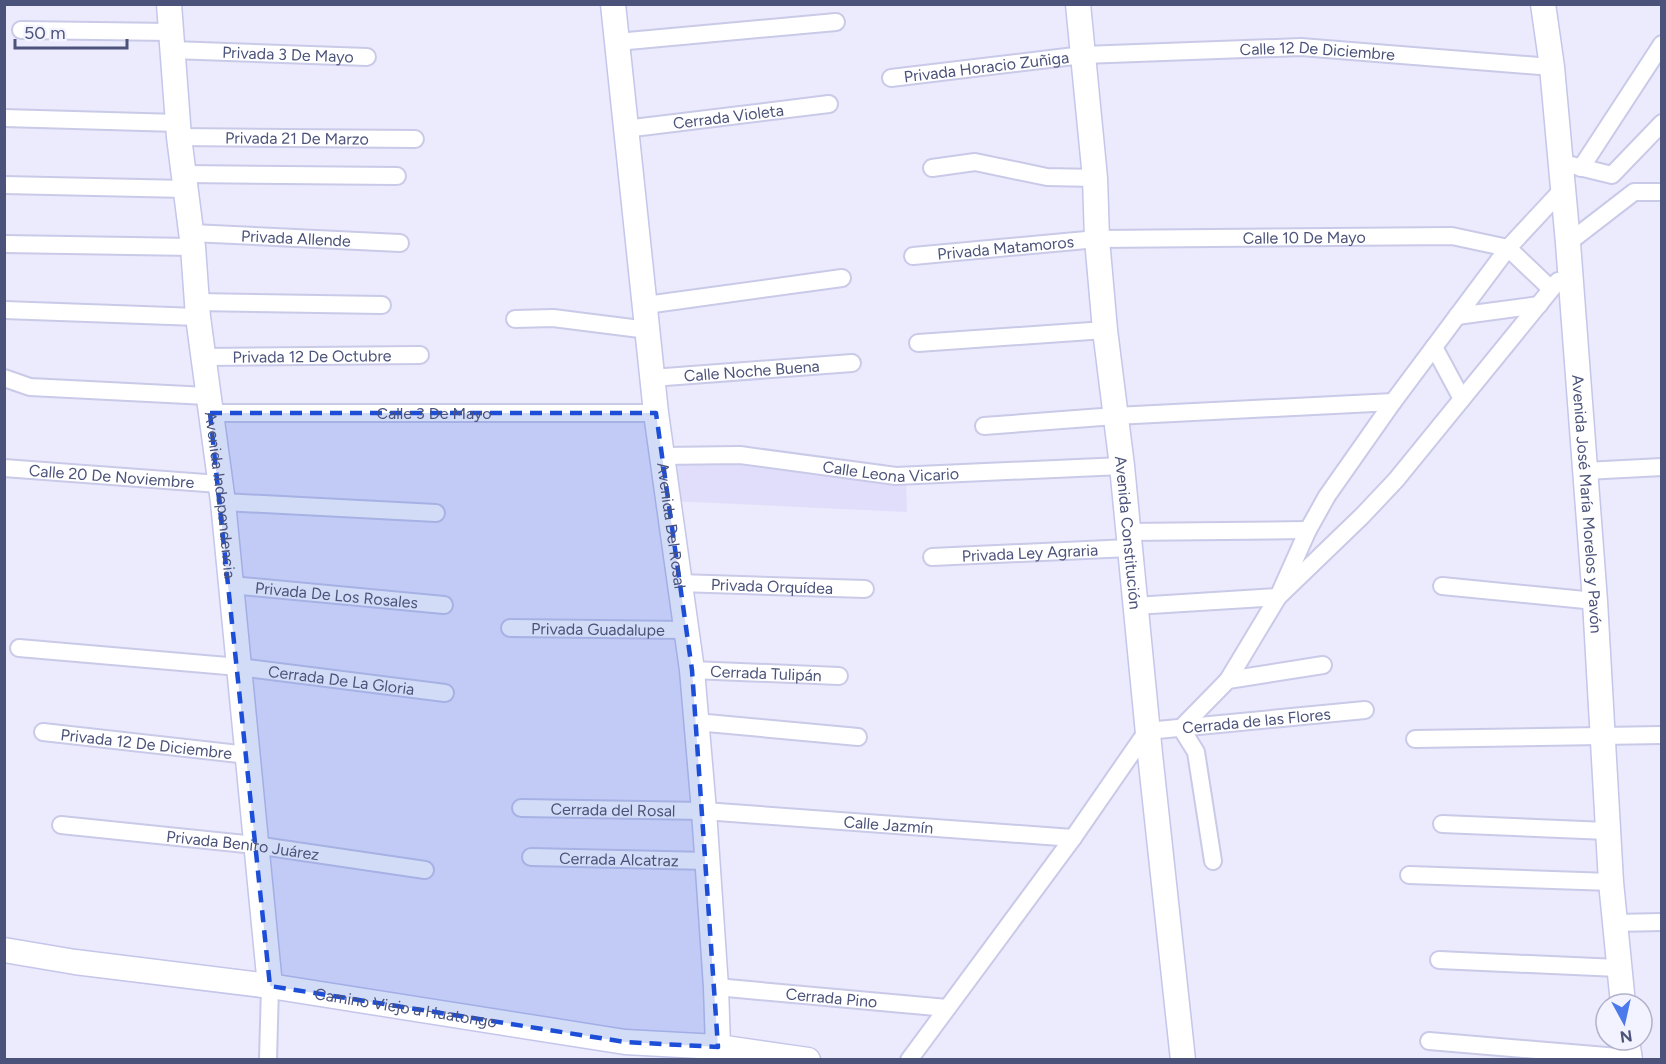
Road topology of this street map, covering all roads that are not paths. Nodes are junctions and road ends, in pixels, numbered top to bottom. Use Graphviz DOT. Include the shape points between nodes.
graph roads {
  1 [pos="169,4"];
  2 [pos="613,4"];
  3 [pos="1078,4"];
  4 [pos="1543,4"];
  5 [pos="836,22"];
  6 [pos="21,30"];
  7 [pos="172,41"];
  8 [pos="617,42"];
  9 [pos="1662,44"];
  10 [pos="1083,55"];
  11 [pos="367,57"];
  12 [pos="1552,67"];
  13 [pos="891,78"];
  14 [pos="830,104"];
  15 [pos="4,118"];
  16 [pos="1662,123"];
  17 [pos="625,129"];
  18 [pos="178,130"];
  19 [pos="415,139"];
  20 [pos="1571,165"];
  21 [pos="932,168"];
  22 [pos="1612,175"];
  23 [pos="397,176"];
  24 [pos="1095,178"];
  25 [pos="185,182"];
  26 [pos="4,185"];
  27 [pos="1562,190"];
  28 [pos="1634,192"];
  29 [pos="1662,192"];
  30 [pos="1097,239"];
  31 [pos="192,240"];
  32 [pos="400,243"];
  33 [pos="4,244"];
  34 [pos="1508,248"];
  35 [pos="1569,255"];
  36 [pos="913,256"];
  37 [pos="842,278"];
  38 [pos="1551,289"];
  39 [pos="646,304"];
  40 [pos="382,305"];
  41 [pos="1539,305"];
  42 [pos="4,310"];
  43 [pos="197,310"];
  44 [pos="1457,316"];
  45 [pos="515,319"];
  46 [pos="648,330"];
  47 [pos="1105,330"];
  48 [pos="918,343"];
  49 [pos="1434,347"];
  50 [pos="420,355"];
  51 [pos="204,357"];
  52 [pos="852,363"];
  53 [pos="4,378"];
  54 [pos="652,378"];
  55 [pos="1462,399"];
  56 [pos="1393,402"];
  57 [pos="208,405"];
  58 [pos="656,413"];
  59 [pos="1115,416"];
  60 [pos="984,426"];
  61 [pos="661,456"];
  62 [pos="1122,466"];
  63 [pos="1662,467"];
  64 [pos="4,468"];
  65 [pos="1585,471"];
  66 [pos="221,493"];
  67 [pos="436,513"];
  68 [pos="1308,530"];
  69 [pos="1128,540"];
  70 [pos="932,557"];
  71 [pos="679,583"];
  72 [pos="231,585"];
  73 [pos="1442,586"];
  74 [pos="864,589"];
  75 [pos="1278,597"];
  76 [pos="1595,601"];
  77 [pos="444,604"];
  78 [pos="1135,606"];
  79 [pos="510,628"];
  80 [pos="686,630"];
  81 [pos="19,648"];
  82 [pos="1323,665"];
  83 [pos="239,667"];
  84 [pos="692,670"];
  85 [pos="839,676"];
  86 [pos="1228,680"];
  87 [pos="445,693"];
  88 [pos="1365,710"];
  89 [pos="696,722"];
  90 [pos="1181,728"];
  91 [pos="1147,731"];
  92 [pos="43,732"];
  93 [pos="1662,735"];
  94 [pos="1602,736"];
  95 [pos="858,737"];
  96 [pos="1415,739"];
  97 [pos="248,755"];
  98 [pos="520,808"];
  99 [pos="704,812"];
  100 [pos="1442,824"];
  101 [pos="61,825"];
  102 [pos="1607,831"];
  103 [pos="1073,838"];
  104 [pos="255,845"];
  105 [pos="531,857"];
  106 [pos="708,861"];
  107 [pos="1213,861"];
  108 [pos="425,870"];
  109 [pos="1409,875"];
  110 [pos="1611,882"];
  111 [pos="1662,922"];
  112 [pos="1614,923"];
  113 [pos="4,950"];
  114 [pos="1439,960"];
  115 [pos="1618,968"];
  116 [pos="270,986"];
  117 [pos="716,987"];
  118 [pos="1621,992"];
  119 [pos="947,1008"];
  120 [pos="1429,1041"];
  121 [pos="624,1051"];
  122 [pos="718,1053"];
  123 [pos="1629,1053"];
  124 [pos="268,1059"];
  125 [pos="808,1059"];
  126 [pos="909,1059"];
  127 [pos="1183,1059"];
  1 -- 7 [label="main road, Avenida Independencia"];
  2 -- 8 [label="main road, Avenida Del Rosal"];
  3 -- 10 [label="main road, Avenida Constitución"];
  4 -- 12 [label="main road, Avenida José María Morelos y Pavón"];
  5 -- 8 [label="street"];
  6 -- 7 [label="street, Privada 3 De Mayo"];
  7 -- 11 [label="street, Privada 3 De Mayo"];
  7 -- 18 [label="main road, Avenida Independencia"];
  8 -- 17 [label="main road, Avenida Del Rosal"];
  9 -- 20 [label="street"];
  10 -- 12 [label="street, Calle 12 De Diciembre" via="1301,47"];
  10 -- 13 [label="street, Privada Horacio Zuñiga"];
  10 -- 24 [label="main road, Avenida Constitución"];
  12 -- 20 [label="main road, Avenida José María Morelos y Pavón"];
  14 -- 17 [label="street, Cerrada Violeta"];
  15 -- 18 [label="street, Privada 21 De Marzo"];
  16 -- 22 [label="street"];
  17 -- 39 [label="main road, Avenida Del Rosal"];
  18 -- 19 [label="street, Privada 21 De Marzo"];
  18 -- 25 [label="main road, Avenida Independencia"];
  20 -- 22 [label="street"];
  20 -- 27 [label="main road, Avenida José María Morelos y Pavón"];
  21 -- 24 [label="street" via="975,162 1047,177"];
  22 -- 28 [label="street"];
  23 -- 25 [label="street"];
  24 -- 30 [label="main road, Avenida Constitución"];
  25 -- 26 [label="street"];
  25 -- 31 [label="main road, Avenida Independencia"];
  27 -- 34 [label="street"];
  27 -- 35 [label="main road, Avenida José María Morelos y Pavón"];
  28 -- 29 [label="street"];
  28 -- 35 [label="street"];
  30 -- 34 [label="street, Calle 10 De Mayo" via="1452,236"];
  30 -- 36 [label="street, Privada Matamoros"];
  30 -- 47 [label="main road, Avenida Constitución"];
  31 -- 32 [label="street, Privada Allende"];
  31 -- 33 [label="street, Privada Allende"];
  31 -- 43 [label="main road, Avenida Independencia"];
  34 -- 38 [label="street"];
  34 -- 44 [label="street"];
  35 -- 38 [label="street"];
  35 -- 65 [label="main road, Avenida José María Morelos y Pavón"];
  37 -- 39 [label="street"];
  38 -- 41 [label="street"];
  39 -- 46 [label="main road, Avenida Del Rosal"];
  40 -- 43 [label="street"];
  41 -- 44 [label="street"];
  41 -- 55 [label="street"];
  42 -- 43 [label="street"];
  43 -- 51 [label="main road, Avenida Independencia"];
  44 -- 49 [label="street"];
  45 -- 46 [label="street" via="553,318"];
  46 -- 54 [label="main road, Avenida Del Rosal"];
  47 -- 48 [label="street"];
  47 -- 59 [label="main road, Avenida Constitución"];
  49 -- 55 [label="street"];
  49 -- 56 [label="street"];
  50 -- 51 [label="street, Privada 12 De Octubre"];
  51 -- 57 [label="main road, Avenida Independencia"];
  52 -- 54 [label="street, Calle Noche Buena"];
  53 -- 57 [label="street" via="30,387"];
  54 -- 58 [label="main road, Avenida Del Rosal"];
  55 -- 75 [label="street" via="1396,480"];
  56 -- 59 [label="street"];
  56 -- 68 [label="street"];
  57 -- 58 [label="street, Calle 3 De Mayo"];
  57 -- 66 [label="main road, Avenida Independencia"];
  58 -- 61 [label="main road, Avenida Del Rosal"];
  59 -- 60 [label="street"];
  59 -- 62 [label="main road, Avenida Constitución"];
  61 -- 62 [label="street, Calle Leona Vicario" via="740,455 896,476"];
  61 -- 71 [label="main road, Avenida Del Rosal"];
  62 -- 69 [label="main road, Avenida Constitución"];
  63 -- 65 [label="street"];
  64 -- 66 [label="street, Calle 20 De Noviembre"];
  65 -- 76 [label="main road, Avenida José María Morelos y Pavón"];
  66 -- 67 [label="street, Calle 20 De Noviembre"];
  66 -- 72 [label="main road, Avenida Independencia"];
  68 -- 69 [label="street, Privada Ley Agraria"];
  68 -- 75 [label="street"];
  69 -- 70 [label="street, Privada Ley Agraria"];
  69 -- 78 [label="main road, Avenida Constitución"];
  71 -- 74 [label="street, Privada Orquídea"];
  71 -- 80 [label="main road, Avenida Del Rosal"];
  72 -- 77 [label="street, Privada De Los Rosales"];
  72 -- 83 [label="main road, Avenida Independencia"];
  73 -- 76 [label="street"];
  75 -- 78 [label="street"];
  75 -- 86 [label="street"];
  76 -- 94 [label="main road, Avenida José María Morelos y Pavón"];
  78 -- 91 [label="main road, Avenida Constitución"];
  79 -- 80 [label="street, Privada Guadalupe"];
  80 -- 84 [label="main road, Avenida Del Rosal"];
  81 -- 83 [label="street, Cerrada De La Gloria"];
  82 -- 86 [label="street"];
  83 -- 87 [label="street, Cerrada De La Gloria"];
  83 -- 97 [label="main road, Avenida Independencia"];
  84 -- 85 [label="street, Cerrada Tulipán"];
  84 -- 89 [label="main road, Avenida Del Rosal"];
  86 -- 90 [label="street"];
  88 -- 90 [label="street, Cerrada de las Flores"];
  89 -- 95 [label="street"];
  89 -- 99 [label="main road, Avenida Del Rosal"];
  90 -- 91 [label="street, Cerrada de las Flores"];
  90 -- 107 [label="street" via="1196,752"];
  91 -- 103 [label="street"];
  91 -- 127 [label="main road, Avenida Constitución"];
  92 -- 97 [label="street, Privada 12 De Diciembre"];
  93 -- 94 [label="street"];
  94 -- 96 [label="street"];
  94 -- 102 [label="main road, Avenida José María Morelos y Pavón"];
  97 -- 104 [label="main road, Avenida Independencia"];
  98 -- 99 [label="street, Cerrada del Rosal"];
  99 -- 103 [label="street, Calle Jazmín"];
  99 -- 106 [label="main road, Avenida Del Rosal"];
  100 -- 102 [label="street"];
  101 -- 104 [label="street, Privada Benito Juárez"];
  102 -- 110 [label="main road, Avenida José María Morelos y Pavón"];
  103 -- 119 [label="street"];
  104 -- 108 [label="street, Privada Benito Juárez"];
  104 -- 116 [label="main road, Avenida Independencia"];
  105 -- 106 [label="street, Cerrada Alcatraz"];
  106 -- 117 [label="main road, Avenida Del Rosal"];
  109 -- 110 [label="street"];
  110 -- 112 [label="main road, Avenida José María Morelos y Pavón"];
  111 -- 112 [label="street"];
  112 -- 115 [label="main road, Avenida José María Morelos y Pavón"];
  113 -- 116 [label="main road, Camino Viejo a Huatongo"];
  114 -- 115 [label="street"];
  115 -- 118 [label="main road, Avenida José María Morelos y Pavón"];
  116 -- 121 [label="main road, Camino Viejo a Huatongo"];
  116 -- 124 [label="street"];
  117 -- 119 [label="street, Cerrada Pino"];
  117 -- 122 [label="main road, Avenida Del Rosal"];
  119 -- 126 [label="street"];
  120 -- 123 [label="street"];
  121 -- 122 [label="main road, Camino Viejo a Huatongo"];
  122 -- 125 [label="main road, Camino Viejo a Huatongo"];
}
